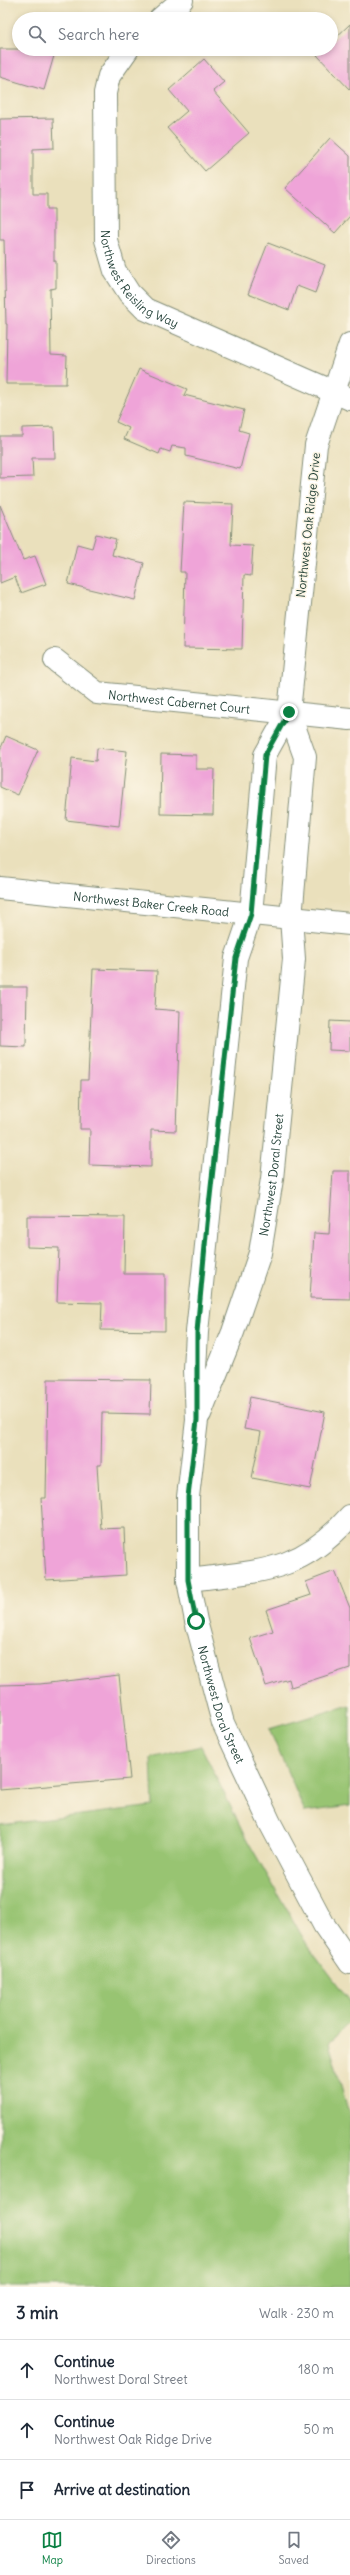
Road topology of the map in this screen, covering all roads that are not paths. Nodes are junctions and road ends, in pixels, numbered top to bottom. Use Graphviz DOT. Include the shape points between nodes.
graph roads {
  1 [pos="182,0"];
  2 [pos="168,12"];
  3 [pos="123,56"];
  4 [pos="350,344"];
  5 [pos="341,395"];
  6 [pos="55,660"];
  7 [pos="289,712"];
  8 [pos="350,718"];
  9 [pos="0,888"];
  10 [pos="251,914"];
  11 [pos="291,918"];
  12 [pos="350,924"];
  13 [pos="197,1420"];
  14 [pos="350,1516"];
  15 [pos="188,1580"];
  16 [pos="350,1963"];
  1 -- 2 [label="street"];
  3 -- 5 [label="street, Northwest Reisling Way" via="109,76 105,93 106,240 115,271 129,293 145,309"];
  4 -- 5 [label="street, Northwest Oak Ridge Drive"];
  5 -- 7 [label="street, Northwest Oak Ridge Drive" via="316,445"];
  6 -- 7 [label="street, Northwest Cabernet Court" via="97,693"];
  7 -- 8 [label="street, Northwest Cabernet Court"];
  7 -- 10 [label="street, Northwest Oak Ridge Drive" via="265,755"];
  7 -- 11 [label="street, Northwest Oak Ridge Drive" via="305,758"];
  9 -- 10 [label="street, Northwest Baker Creek Road"];
  10 -- 11 [label="street, Northwest Baker Creek Road"];
  10 -- 13 [label="street, Northwest Doral Street" via="236,958 207,1224 197,1332"];
  11 -- 12 [label="street, Northwest Baker Creek Road"];
  11 -- 13 [label="street, Northwest Doral Street" via="294,959 272,1179 260,1253 233,1332"];
  13 -- 15 [label="street, Northwest Doral Street" via="188,1497"];
  14 -- 15 [label="street" via="332,1538 305,1556 271,1570"];
  15 -- 16 [label="street, Northwest Doral Street" via="223,1723 270,1823 324,1925"];
}
